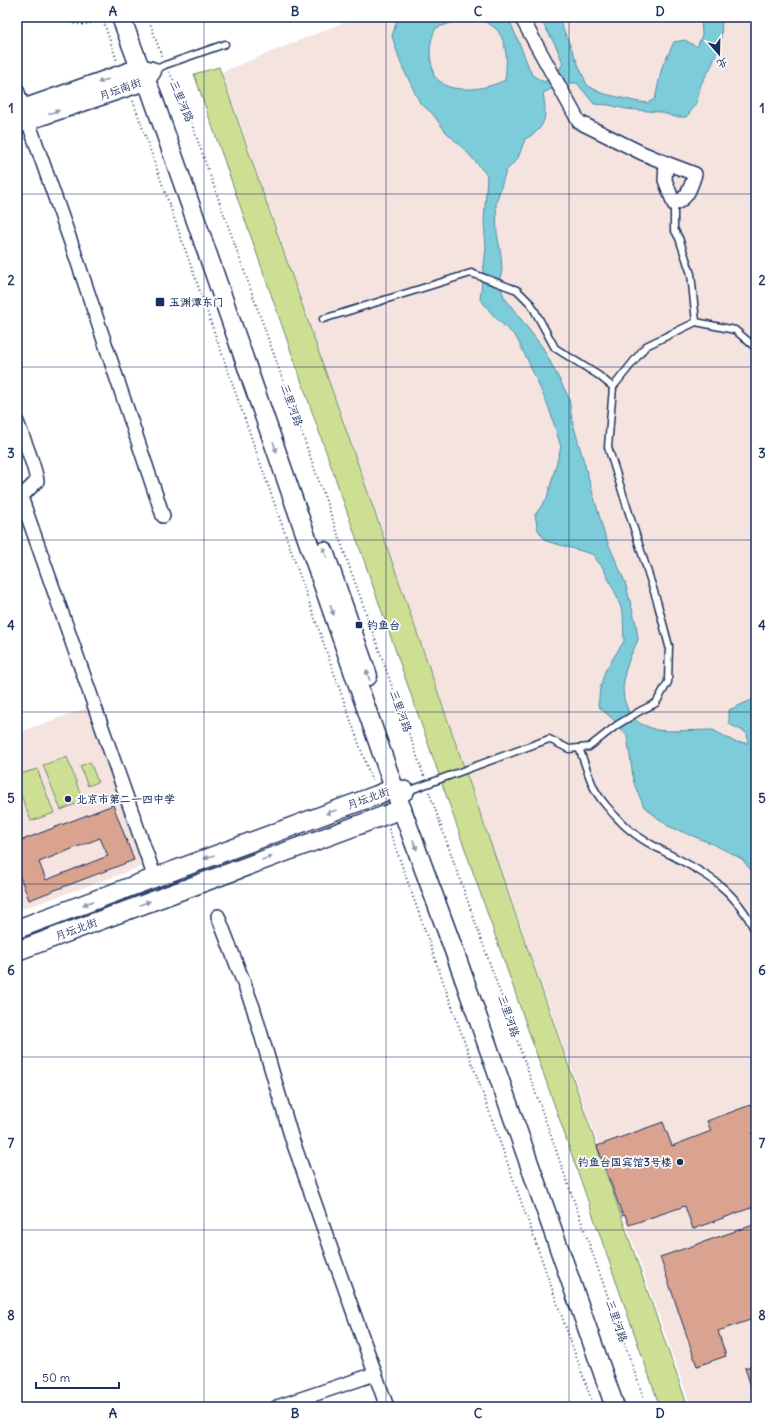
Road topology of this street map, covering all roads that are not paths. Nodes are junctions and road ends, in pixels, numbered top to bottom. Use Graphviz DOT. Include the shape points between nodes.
graph roads {
  1 [pos="121,17"];
  2 [pos="134,17"];
  3 [pos="521,17"];
  4 [pos="225,44"];
  5 [pos="151,71"];
  6 [pos="17,90"];
  7 [pos="22,116"];
  8 [pos="666,163"];
  9 [pos="674,204"];
  10 [pos="323,319"];
  11 [pos="696,322"];
  12 [pos="756,348"];
  13 [pos="613,387"];
  14 [pos="17,422"];
  15 [pos="163,516"];
  16 [pos="579,748"];
  17 [pos="401,790"];
  18 [pos="402,809"];
  19 [pos="155,878"];
  20 [pos="218,916"];
  21 [pos="17,929"];
  22 [pos="756,933"];
  23 [pos="17,951"];
  24 [pos="375,1374"];
  25 [pos="277,1407"];
  26 [pos="387,1407"];
  27 [pos="615,1407"];
  28 [pos="628,1407"];
  1 -- 5 [label="main road, 三里河路"];
  2 -- 5 [label="main road, 三里河路"];
  3 -- 8 [label="street" via="579,122"];
  4 -- 5 [label="lane"];
  5 -- 7 [label="main road, 月坛南街"];
  5 -- 17 [label="main road, 三里河路" via="150,92"];
  6 -- 7 [label="street"];
  7 -- 15 [label="street" via="74,251"];
  8 -- 9 [label="street" via="664,180"];
  8 -- 9 [label="street" via="695,174 690,190 682,201"];
  9 -- 11 [label="lane" via="674,229 692,274"];
  10 -- 13 [label="lane" via="471,273 517,290 531,304 555,348"];
  11 -- 12 [label="lane" via="735,330"];
  11 -- 13 [label="lane" via="646,346"];
  13 -- 16 [label="lane" via="608,447 669,646 668,682 656,703 617,725 589,747"];
  14 -- 19 [label="street" via="35,467 36,481 21,497"];
  16 -- 17 [label="lane" via="569,749 549,739 427,784"];
  16 -- 22 [label="lane" via="594,789 621,822 645,841 702,871 724,887 742,907"];
  17 -- 18 [label="main road, 三里河路"];
  17 -- 19 [label="main road, 月坛北街, one-way" via="377,795"];
  17 -- 28 [label="main road, 三里河路"];
  23 -- 18 [label="main road, 月坛北街, one-way"];
  18 -- 27 [label="main road, 三里河路, one-way"];
  19 -- 21 [label="main road, 月坛北街, one-way"];
  20 -- 24 [label="street" via="253,1007 292,1139"];
  24 -- 25 [label="street"];
  24 -- 26 [label="street"];
}
